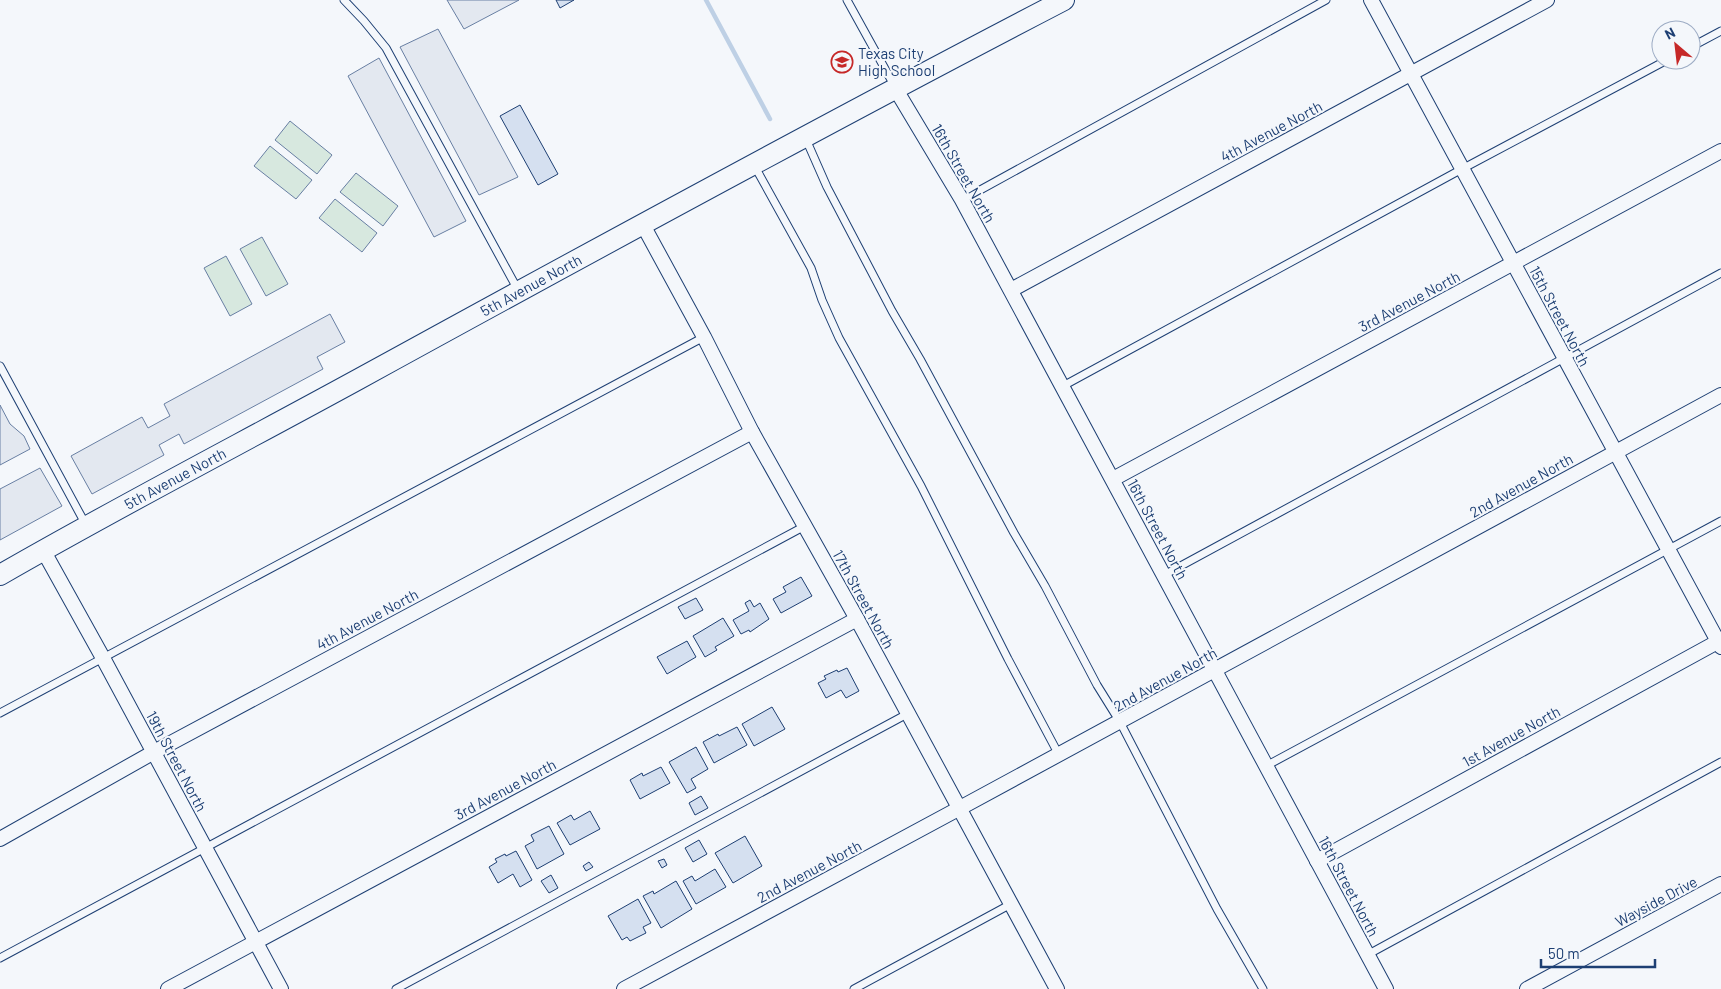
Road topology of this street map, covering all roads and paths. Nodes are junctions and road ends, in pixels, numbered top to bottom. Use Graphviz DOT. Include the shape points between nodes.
graph roads {
  1 [pos="344,0"];
  2 [pos="847,0"];
  3 [pos="1064,0"];
  4 [pos="1326,0"];
  5 [pos="1371,0"];
  6 [pos="1547,0"];
  7 [pos="1721,31"];
  8 [pos="1701,42"];
  9 [pos="1651,68"];
  10 [pos="1411,73"];
  11 [pos="895,88"];
  12 [pos="805,137"];
  13 [pos="1721,151"];
  14 [pos="754,164"];
  15 [pos="1462,169"];
  16 [pos="962,200"];
  17 [pos="642,225"];
  18 [pos="1513,263"];
  19 [pos="1721,273"];
  20 [pos="519,290"];
  21 [pos="1011,290"];
  22 [pos="704,337"];
  23 [pos="1564,357"];
  24 [pos="0,366"];
  25 [pos="1063,386"];
  26 [pos="1721,395"];
  27 [pos="752,432"];
  28 [pos="1615,452"];
  29 [pos="1113,479"];
  30 [pos="1721,520"];
  31 [pos="87,526"];
  32 [pos="805,526"];
  33 [pos="1668,549"];
  34 [pos="43,550"];
  35 [pos="0,575"];
  36 [pos="1164,575"];
  37 [pos="857,619"];
  38 [pos="1720,643"];
  39 [pos="102,658"];
  40 [pos="1215,670"];
  41 [pos="0,714"];
  42 [pos="909,714"];
  43 [pos="1120,722"];
  44 [pos="154,752"];
  45 [pos="1059,755"];
  46 [pos="1721,762"];
  47 [pos="1266,766"];
  48 [pos="960,808"];
  49 [pos="0,838"];
  50 [pos="205,848"];
  51 [pos="1317,861"];
  52 [pos="1721,884"];
  53 [pos="1011,904"];
  54 [pos="255,941"];
  55 [pos="1367,955"];
  56 [pos="0,958"];
  57 [pos="168,989"];
  58 [pos="281,989"];
  59 [pos="396,989"];
  60 [pos="624,989"];
  61 [pos="854,989"];
  62 [pos="1057,989"];
  63 [pos="1263,989"];
  64 [pos="1386,989"];
  65 [pos="1527,989"];
  1 -- 20 [label="lane" via="386,48"];
  2 -- 11 [label="lane"];
  3 -- 11 [label="street, 5th Avenue North"];
  4 -- 16 [label="lane"];
  5 -- 10 [label="street, 15th Street North"];
  6 -- 10 [label="street, 4th Avenue North"];
  7 -- 8 [label="lane"];
  9 -- 15 [label="lane"];
  10 -- 15 [label="street, 15th Street North"];
  10 -- 21 [label="street, 4th Avenue North"];
  11 -- 12 [label="street, 5th Avenue North"];
  11 -- 16 [label="street, 16th Street North"];
  12 -- 14 [label="street, 5th Avenue North"];
  12 -- 43 [label="lane" via="892,311"];
  13 -- 18 [label="street, 3rd Avenue North"];
  14 -- 17 [label="street, 5th Avenue North"];
  14 -- 45 [label="lane" via="811,268 839,338 920,486"];
  15 -- 18 [label="street, 15th Street North"];
  15 -- 25 [label="lane"];
  16 -- 21 [label="street, 16th Street North"];
  17 -- 20 [label="street, 5th Avenue North"];
  17 -- 22 [label="street, 17th Street North"];
  18 -- 23 [label="street, 15th Street North"];
  18 -- 29 [label="street, 3rd Avenue North"];
  19 -- 23 [label="lane"];
  20 -- 31 [label="street, 5th Avenue North"];
  21 -- 25 [label="street, 16th Street North"];
  22 -- 27 [label="street, 17th Street North"];
  22 -- 39 [label="lane"];
  23 -- 28 [label="street, 15th Street North"];
  23 -- 36 [label="lane"];
  24 -- 31 [label="lane"];
  25 -- 29 [label="street, 16th Street North"];
  26 -- 28 [label="street, 2nd Avenue North"];
  27 -- 32 [label="street, 17th Street North"];
  27 -- 44 [label="street, 4th Avenue North"];
  28 -- 33 [label="street, 15th Street North"];
  28 -- 40 [label="street, 2nd Avenue North"];
  29 -- 36 [label="street, 16th Street North"];
  30 -- 33 [label="lane"];
  31 -- 34 [label="street, 5th Avenue North"];
  32 -- 37 [label="street, 17th Street North"];
  32 -- 50 [label="lane"];
  33 -- 38 [label="street, 15th Street North"];
  33 -- 47 [label="lane"];
  34 -- 35 [label="street, 5th Avenue North"];
  34 -- 39 [label="street, 19th Street North"];
  36 -- 40 [label="street, 16th Street North"];
  37 -- 42 [label="street, 17th Street North"];
  37 -- 54 [label="street, 3rd Avenue North"];
  38 -- 51 [label="street, 1st Avenue North"];
  39 -- 41 [label="lane"];
  39 -- 44 [label="street, 19th Street North"];
  40 -- 43 [label="street, 2nd Avenue North"];
  40 -- 47 [label="street, 16th Street North"];
  42 -- 48 [label="street, 17th Street North"];
  42 -- 59 [label="lane"];
  43 -- 45 [label="street, 2nd Avenue North"];
  43 -- 63 [label="lane" via="1217,909"];
  44 -- 49 [label="street, 4th Avenue North"];
  44 -- 50 [label="street, 19th Street North"];
  45 -- 48 [label="street, 2nd Avenue North"];
  46 -- 55 [label="lane"];
  47 -- 51 [label="street, 16th Street North"];
  48 -- 53 [label="street, 17th Street North"];
  48 -- 60 [label="street, 2nd Avenue North"];
  50 -- 54 [label="street, 19th Street North"];
  50 -- 56 [label="lane"];
  51 -- 55 [label="street, 16th Street North"];
  52 -- 65 [label="street, Wayside Drive"];
  53 -- 61 [label="lane"];
  53 -- 62 [label="street, 17th Street North"];
  54 -- 57 [label="street, 3rd Avenue North"];
  54 -- 58 [label="street, 19th Street North"];
  55 -- 64 [label="street, 16th Street North"];
}
